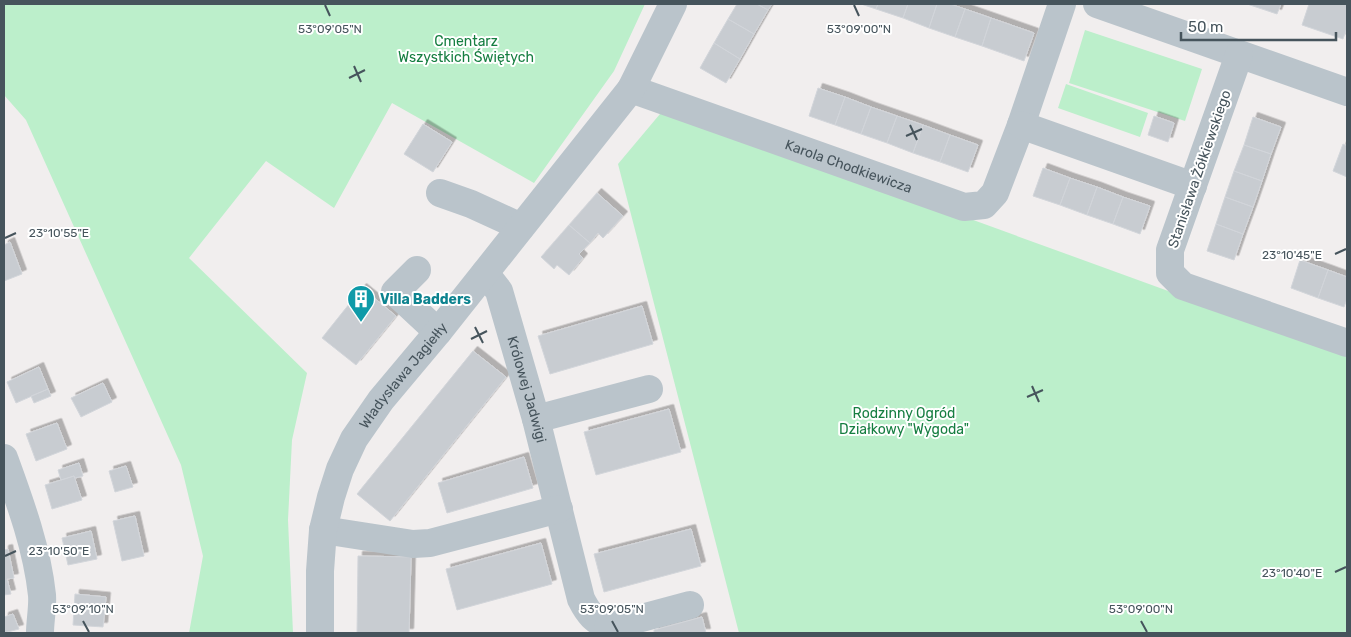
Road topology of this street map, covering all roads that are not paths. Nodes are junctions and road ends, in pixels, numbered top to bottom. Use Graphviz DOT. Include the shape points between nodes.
graph roads {
  1 [pos="673,4"];
  2 [pos="1062,4"];
  3 [pos="1097,4"];
  4 [pos="1239,55"];
  5 [pos="631,89"];
  6 [pos="1347,92"];
  7 [pos="1021,125"];
  8 [pos="1193,186"];
  9 [pos="440,193"];
  10 [pos="521,227"];
  11 [pos="417,270"];
  12 [pos="485,273"];
  13 [pos="438,332"];
  14 [pos="1347,343"];
  15 [pos="649,389"];
  16 [pos="536,420"];
  17 [pos="4,458"];
  18 [pos="10,492"];
  19 [pos="559,510"];
  20 [pos="323,530"];
  21 [pos="690,605"];
  22 [pos="612,630"];
  23 [pos="40,633"];
  24 [pos="320,633"];
  1 -- 5 [label="street, Władysława Jagiełły"];
  2 -- 7 [label="street, Karola Chodkiewicza"];
  3 -- 4 [label="street"];
  4 -- 6 [label="street"];
  4 -- 8 [label="street, Stanisława Żółkiewskiego"];
  5 -- 7 [label="street, Karola Chodkiewicza" via="964,207 984,205 995,193"];
  5 -- 10 [label="street, Władysława Jagiełły"];
  7 -- 8 [label="street"];
  8 -- 14 [label="street, Stanisława Żółkiewskiego" via="1170,250 1170,272 1183,286"];
  9 -- 10 [label="street"];
  10 -- 12 [label="street, Władysława Jagiełły"];
  11 -- 13 [label="street" via="395,292"];
  12 -- 13 [label="street, Władysława Jagiełły"];
  12 -- 16 [label="street, Królowej Jadwigi" via="499,290"];
  13 -- 20 [label="street, Władysława Jagiełły" via="381,400 354,439 337,478"];
  15 -- 16 [label="street"];
  16 -- 19 [label="street, Królowej Jadwigi"];
  17 -- 18 [label="street"];
  18 -- 23 [label="street" via="32,543 42,596"];
  19 -- 20 [label="street" via="430,543 413,544"];
  19 -- 22 [label="street, Królowej Jadwigi" via="581,599 594,620"];
  20 -- 24 [label="street, Władysława Jagiełły"];
  21 -- 22 [label="street"];
}
